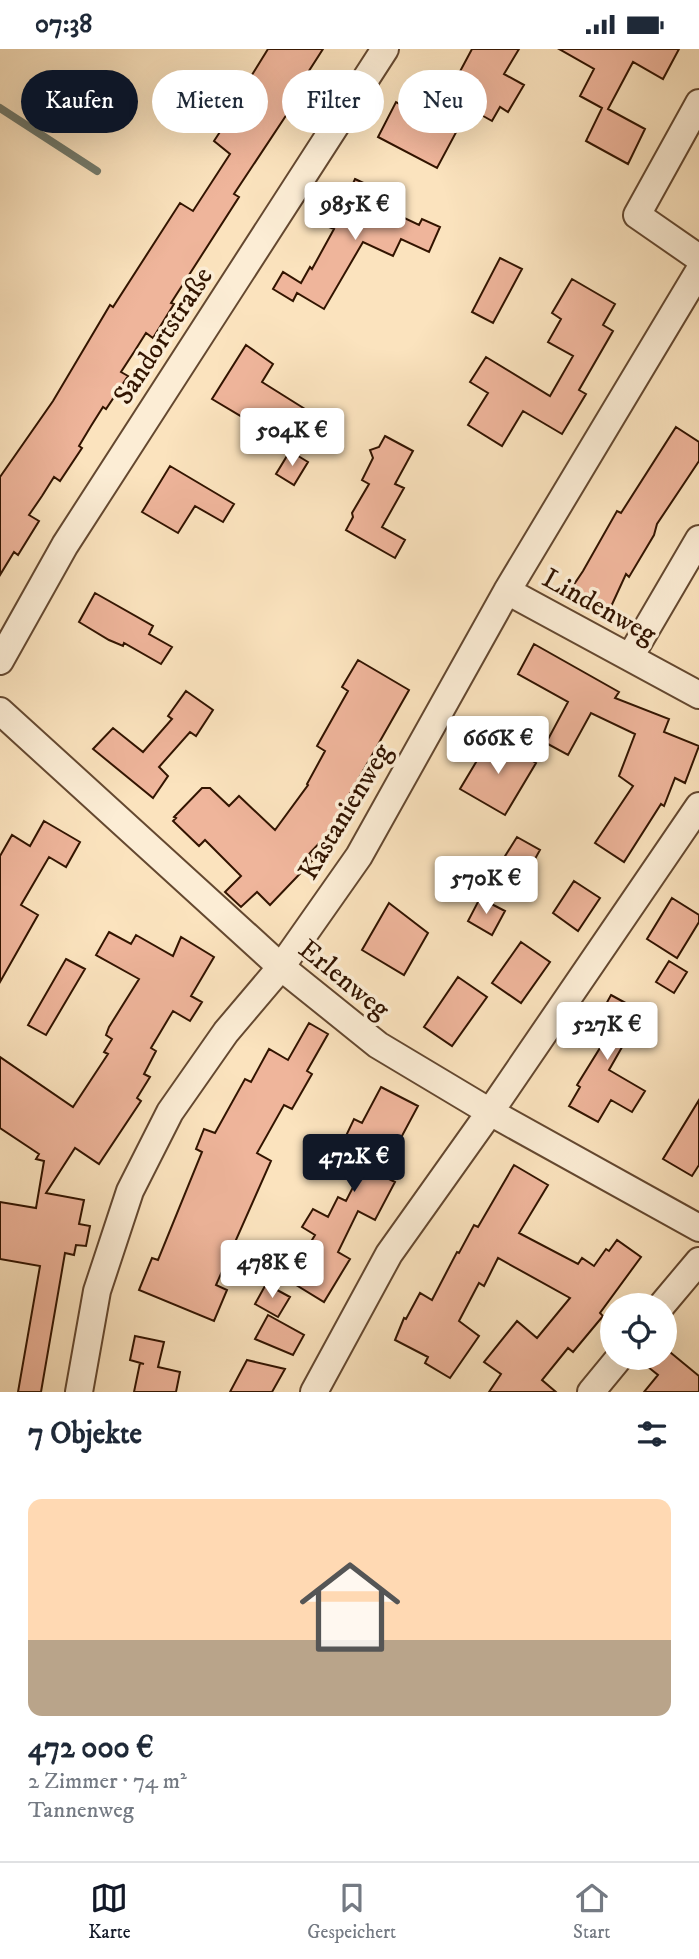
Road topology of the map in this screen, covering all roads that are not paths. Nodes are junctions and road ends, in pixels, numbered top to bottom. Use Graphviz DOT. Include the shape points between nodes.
graph roads {
  1 [pos="385,49"];
  2 [pos="699,103"];
  3 [pos="699,258"];
  4 [pos="699,271"];
  5 [pos="699,539"];
  6 [pos="507,591"];
  7 [pos="630,657"];
  8 [pos="0,661"];
  9 [pos="699,695"];
  10 [pos="0,711"];
  11 [pos="699,806"];
  12 [pos="281,967"];
  13 [pos="491,1112"];
  14 [pos="699,1228"];
  15 [pos="699,1261"];
  16 [pos="672,1293"];
  17 [pos="610,1370"];
  18 [pos="79,1392"];
  19 [pos="314,1392"];
  20 [pos="591,1392"];
  1 -- 8 [label="street, Sandortstraße" via="65,545"];
  2 -- 3 [label="street" via="637,215"];
  4 -- 6 [label="street, Kastanienweg"];
  5 -- 7 [label="street"];
  6 -- 7 [label="street, Lindenweg"];
  6 -- 12 [label="street, Kastanienweg" via="359,856"];
  7 -- 9 [label="street, Lindenweg"];
  10 -- 12 [label="street, Erlenweg"];
  11 -- 13 [label="street"];
  12 -- 13 [label="street, Erlenweg" via="378,1045"];
  12 -- 18 [label="street, Kastanienweg" via="226,1032 170,1112 130,1191 97,1291"];
  13 -- 14 [label="street, Erlenweg"];
  13 -- 19 [label="street" via="389,1254"];
  15 -- 16 [label="street"];
  17 -- 20 [label="street"];
}
